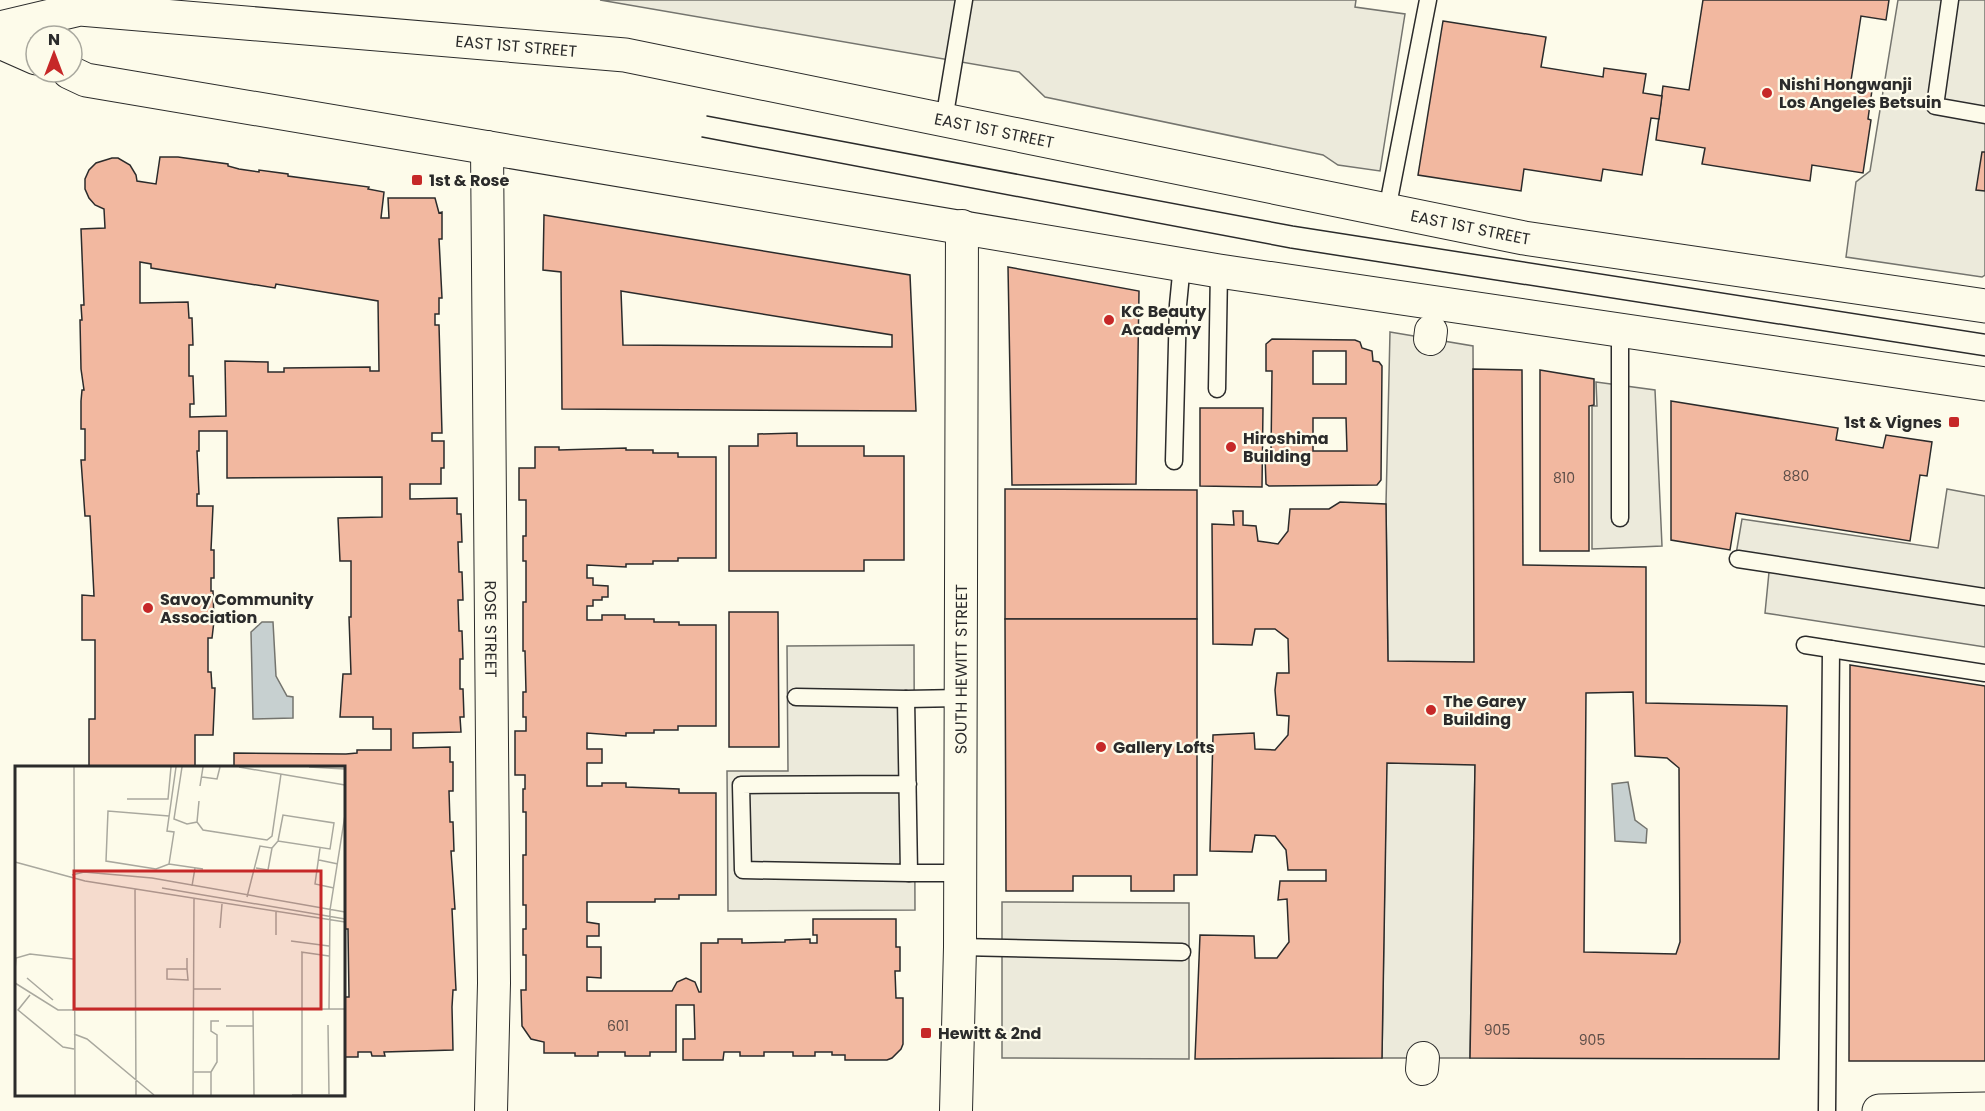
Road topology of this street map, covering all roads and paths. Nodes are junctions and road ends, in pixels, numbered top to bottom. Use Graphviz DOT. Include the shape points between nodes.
graph roads {
  1 [pos="963,0"];
  2 [pos="1428,0"];
  3 [pos="1950,0"];
  4 [pos="0,28"];
  5 [pos="0,42"];
  6 [pos="24,53"];
  7 [pos="84,79"];
  8 [pos="1985,116"];
  9 [pos="944,120"];
  10 [pos="487,147"];
  11 [pos="1387,210"];
  12 [pos="962,226"];
  13 [pos="1182,264"];
  14 [pos="1219,271"];
  15 [pos="1985,306"];
  16 [pos="1620,331"];
  17 [pos="1985,384"];
  18 [pos="1217,389"];
  19 [pos="1174,461"];
  20 [pos="1620,518"];
  21 [pos="1738,559"];
  22 [pos="1985,597"];
  23 [pos="1805,645"];
  24 [pos="1831,649"];
  25 [pos="1985,673"];
  26 [pos="796,697"];
  27 [pos="961,698"];
  28 [pos="906,699"];
  29 [pos="908,784"];
  30 [pos="909,873"];
  31 [pos="960,873"];
  32 [pos="960,947"];
  33 [pos="1182,952"];
  34 [pos="1985,1109"];
  35 [pos="491,1111"];
  36 [pos="956,1111"];
  37 [pos="1827,1111"];
  38 [pos="1879,1111"];
  1 -- 9 [label="lane"];
  2 -- 11 [label="lane"];
  3 -- 8 [label="lane" via="1935,106"];
  4 -- 9 [label="main road, EAST 1ST STREET" via="80,9 625,56"];
  5 -- 6 [label="main road"];
  7 -- 10 [label="main road"];
  9 -- 11 [label="main road, EAST 1ST STREET"];
  10 -- 12 [label="main road"];
  10 -- 35 [label="street, ROSE STREET" via="494,983"];
  11 -- 15 [label="main road, EAST 1ST STREET" via="1524,238"];
  12 -- 13 [label="main road"];
  12 -- 27 [label="street, SOUTH HEWITT STREET"];
  13 -- 14 [label="main road"];
  13 -- 19 [label="lane"];
  14 -- 16 [label="main road"];
  14 -- 18 [label="lane"];
  16 -- 17 [label="main road"];
  16 -- 20 [label="lane"];
  21 -- 22 [label="lane"];
  23 -- 24 [label="lane"];
  24 -- 25 [label="lane"];
  24 -- 37 [label="lane"];
  26 -- 28 [label="lane"];
  27 -- 28 [label="lane"];
  27 -- 31 [label="street, SOUTH HEWITT STREET"];
  28 -- 29 [label="lane"];
  29 -- 30 [label="lane"];
  29 -- 30 [label="lane" via="741,785 743,870"];
  30 -- 31 [label="lane"];
  31 -- 32 [label="street, SOUTH HEWITT STREET"];
  32 -- 33 [label="lane"];
  32 -- 36 [label="street, SOUTH HEWITT STREET"];
  34 -- 38 [label="main road"];
}
